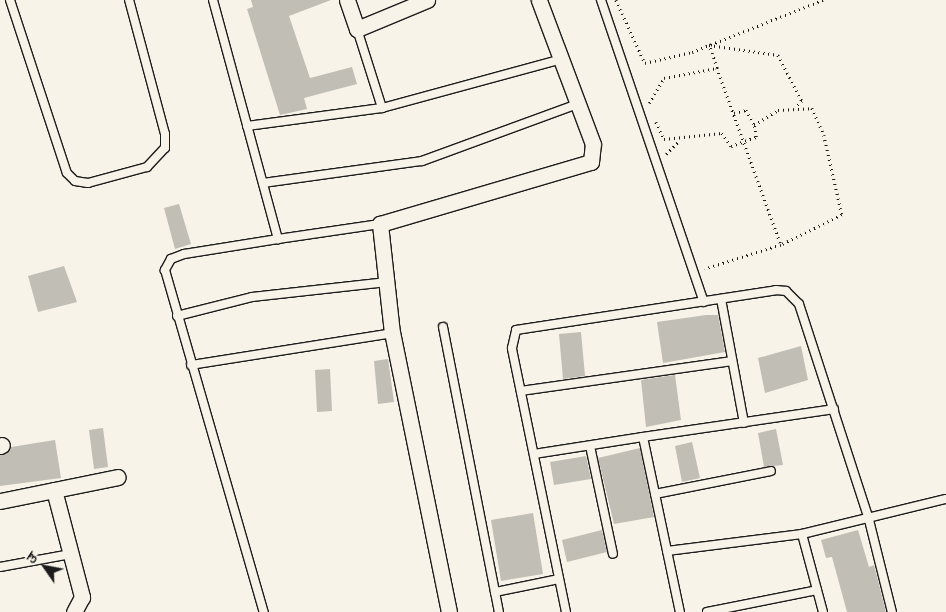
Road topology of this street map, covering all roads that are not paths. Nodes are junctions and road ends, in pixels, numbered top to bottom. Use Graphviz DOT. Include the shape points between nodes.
graph roads {
  1 [pos="10,0"];
  2 [pos="128,0"];
  3 [pos="213,0"];
  4 [pos="346,0"];
  5 [pos="427,0"];
  6 [pos="539,0"];
  7 [pos="601,0"];
  8 [pos="356,29"];
  9 [pos="562,59"];
  10 [pos="578,104"];
  11 [pos="382,108"];
  12 [pos="247,126"];
  13 [pos="263,183"];
  14 [pos="380,224"];
  15 [pos="278,239"];
  16 [pos="387,282"];
  17 [pos="721,299"];
  18 [pos="704,302"];
  19 [pos="177,316"];
  20 [pos="443,327"];
  21 [pos="392,332"];
  22 [pos="732,361"];
  23 [pos="191,366"];
  24 [pos="521,392"];
  25 [pos="834,409"];
  26 [pos="744,423"];
  27 [pos="643,437"];
  28 [pos="590,446"];
  29 [pos="534,454"];
  30 [pos="771,471"];
  31 [pos="118,477"];
  32 [pos="54,490"];
  33 [pos="655,494"];
  34 [pos="946,499"];
  35 [pos="0,501"];
  36 [pos="869,520"];
  37 [pos="802,534"];
  38 [pos="667,550"];
  39 [pos="71,554"];
  40 [pos="613,554"];
  41 [pos="0,567"];
  42 [pos="559,579"];
  43 [pos="817,590"];
  44 [pos="495,592"];
  45 [pos="74,612"];
  46 [pos="264,612"];
  47 [pos="449,612"];
  48 [pos="499,612"];
  49 [pos="566,612"];
  50 [pos="680,612"];
  51 [pos="707,612"];
  52 [pos="823,612"];
  53 [pos="892,612"];
  1 -- 2 [label="lane" via="67,173 75,182 88,183 147,166 164,148 165,134"];
  3 -- 12 [label="lane"];
  4 -- 8 [label="street"];
  5 -- 8 [label="street"];
  6 -- 9 [label="street"];
  7 -- 18 [label="lane"];
  8 -- 11 [label="lane"];
  9 -- 10 [label="street"];
  9 -- 11 [label="lane"];
  10 -- 13 [label="lane" via="422,161"];
  10 -- 14 [label="street" via="595,153 583,167"];
  11 -- 12 [label="lane"];
  12 -- 13 [label="lane"];
  13 -- 15 [label="lane"];
  14 -- 15 [label="lane"];
  14 -- 16 [label="street"];
  15 -- 19 [label="lane" via="171,259 165,270"];
  16 -- 19 [label="lane" via="252,297"];
  16 -- 21 [label="street"];
  17 -- 18 [label="lane"];
  17 -- 22 [label="lane"];
  17 -- 25 [label="lane" via="776,290 794,297"];
  18 -- 24 [label="lane" via="516,330 512,348"];
  19 -- 23 [label="lane"];
  20 -- 44 [label="lane"];
  21 -- 23 [label="lane"];
  21 -- 47 [label="street"];
  22 -- 24 [label="lane"];
  22 -- 26 [label="lane"];
  23 -- 46 [label="lane"];
  24 -- 29 [label="lane"];
  25 -- 26 [label="lane"];
  25 -- 36 [label="lane"];
  26 -- 27 [label="lane"];
  27 -- 28 [label="lane"];
  27 -- 33 [label="lane"];
  28 -- 29 [label="lane"];
  28 -- 40 [label="lane"];
  29 -- 42 [label="lane"];
  30 -- 33 [label="lane"];
  31 -- 32 [label="street"];
  32 -- 35 [label="street"];
  32 -- 39 [label="street"];
  33 -- 38 [label="lane"];
  34 -- 36 [label="lane"];
  36 -- 37 [label="lane"];
  36 -- 53 [label="lane"];
  37 -- 38 [label="lane"];
  37 -- 43 [label="lane"];
  38 -- 50 [label="lane"];
  39 -- 41 [label="lane"];
  39 -- 45 [label="street" via="82,597"];
  42 -- 44 [label="lane"];
  42 -- 49 [label="lane"];
  43 -- 51 [label="lane"];
  43 -- 52 [label="lane"];
  44 -- 48 [label="lane"];
}
